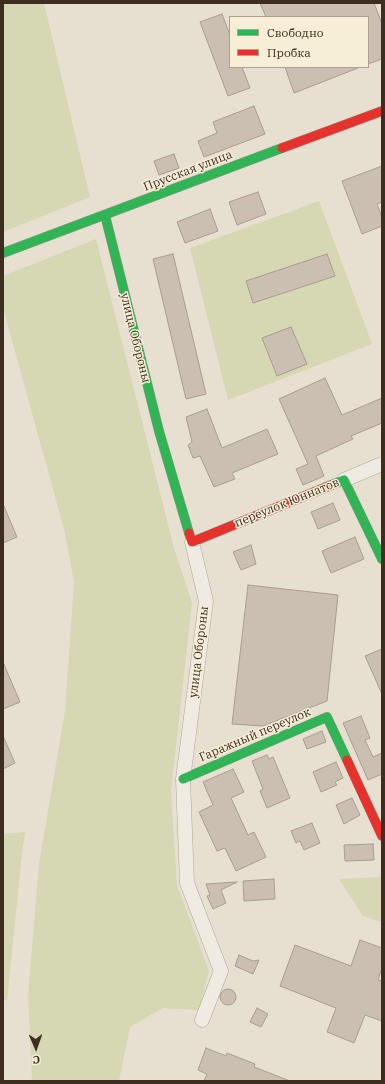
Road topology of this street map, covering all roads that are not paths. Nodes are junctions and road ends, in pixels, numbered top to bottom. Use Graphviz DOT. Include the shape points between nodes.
graph roads {
  1 [pos="382,111"];
  2 [pos="105,215"];
  3 [pos="3,253"];
  4 [pos="382,464"];
  5 [pos="344,480"];
  6 [pos="192,542"];
  7 [pos="382,559"];
  8 [pos="182,779"];
  9 [pos="382,836"];
  10 [pos="202,1020"];
  1 -- 2 [label="street, Прусская улица"];
  2 -- 3 [label="street, Прусская улица"];
  2 -- 6 [label="street, улица Обороны" via="159,431"];
  4 -- 5 [label="street, переулок Юннатов"];
  5 -- 6 [label="street, переулок Юннатов"];
  5 -- 7 [label="street"];
  6 -- 8 [label="street, улица Обороны" via="206,601"];
  8 -- 9 [label="street, Гаражный переулок" via="327,717"];
  8 -- 10 [label="street, улица Обороны" via="187,883 221,971"];
}
